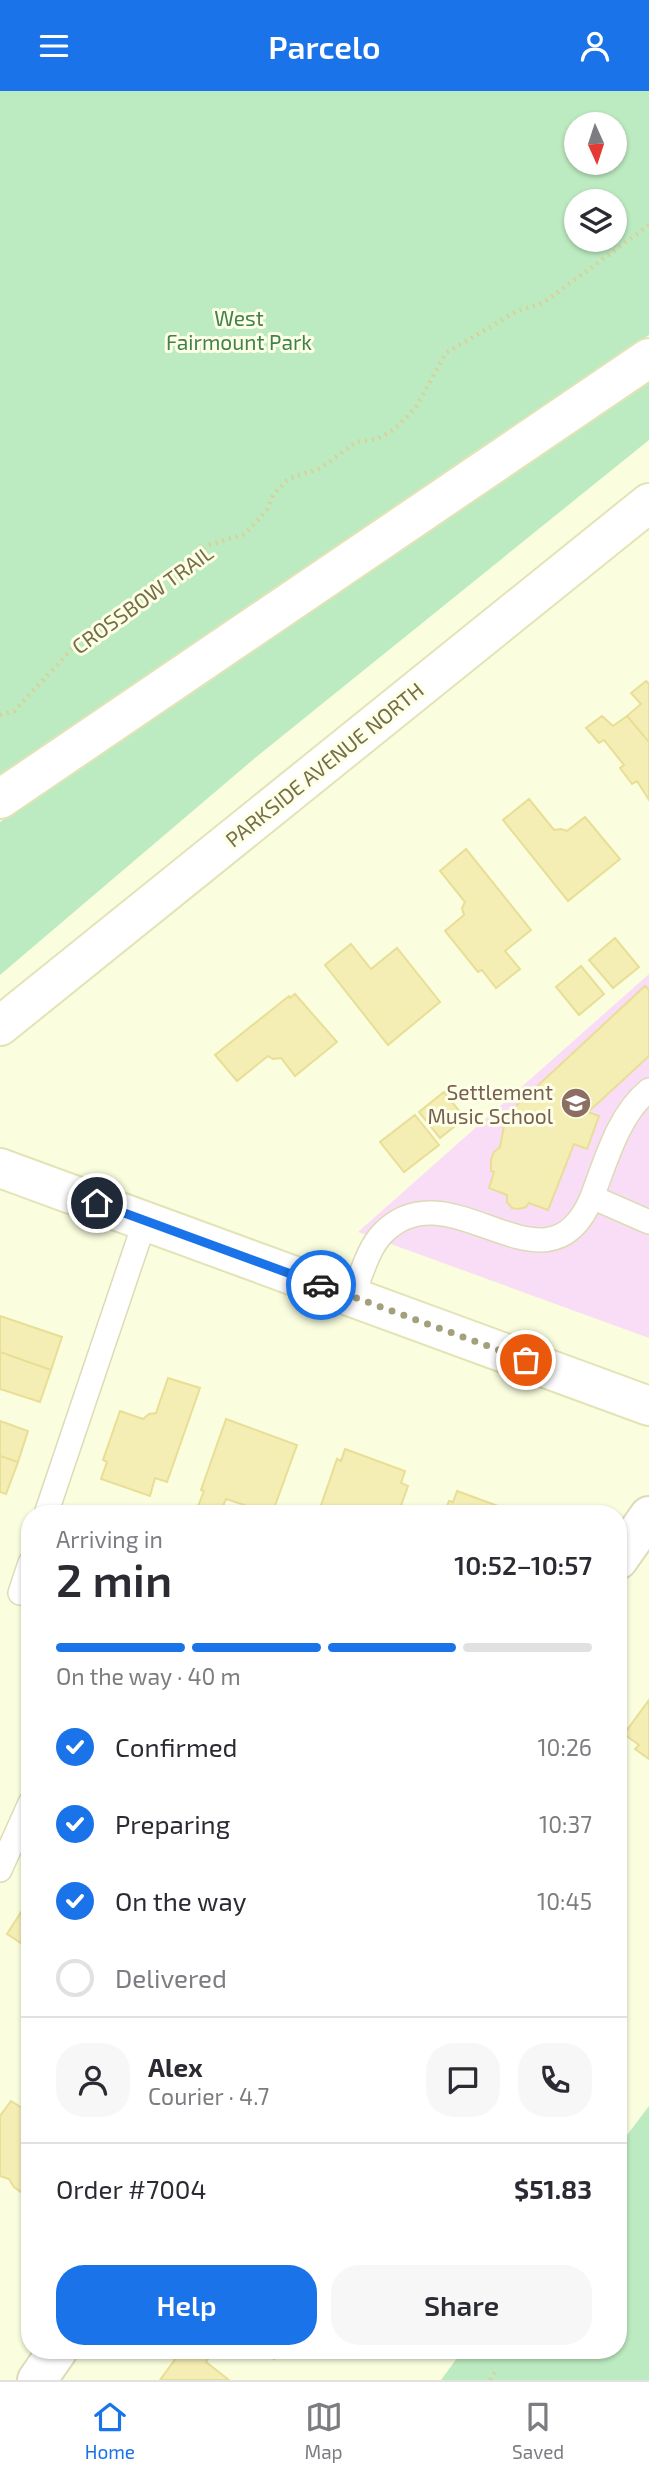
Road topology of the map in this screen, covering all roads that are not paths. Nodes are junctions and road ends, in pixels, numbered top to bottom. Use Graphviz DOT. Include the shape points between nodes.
graph roads {
  1 [pos="649,358"];
  2 [pos="649,503"];
  3 [pos="0,799"];
  4 [pos="0,1026"];
  5 [pos="649,1090"];
  6 [pos="0,1168"];
  7 [pos="592,1197"];
  8 [pos="145,1221"];
  9 [pos="649,1222"];
  10 [pos="352,1297"];
  11 [pos="649,1406"];
  12 [pos="49,1505"];
  13 [pos="649,1516"];
  14 [pos="627,1547"];
  15 [pos="21,1590"];
  16 [pos="20,1593"];
  17 [pos="21,1823"];
  18 [pos="0,1870"];
  19 [pos="52,2359"];
  20 [pos="37,2380"];
  1 -- 3 [label="main road"];
  2 -- 4 [label="main road, PARKSIDE AVENUE NORTH"];
  5 -- 7 [label="lane" via="620,1129"];
  6 -- 8 [label="main road"];
  7 -- 9 [label="lane"];
  7 -- 10 [label="lane" via="577,1225 549,1239 518,1237 451,1215 412,1213 375,1244"];
  8 -- 10 [label="main road"];
  8 -- 12 [label="lane"];
  10 -- 11 [label="main road"];
  13 -- 14 [label="main road"];
  15 -- 16 [label="lane"];
  17 -- 18 [label="lane"];
  19 -- 20 [label="main road"];
}
